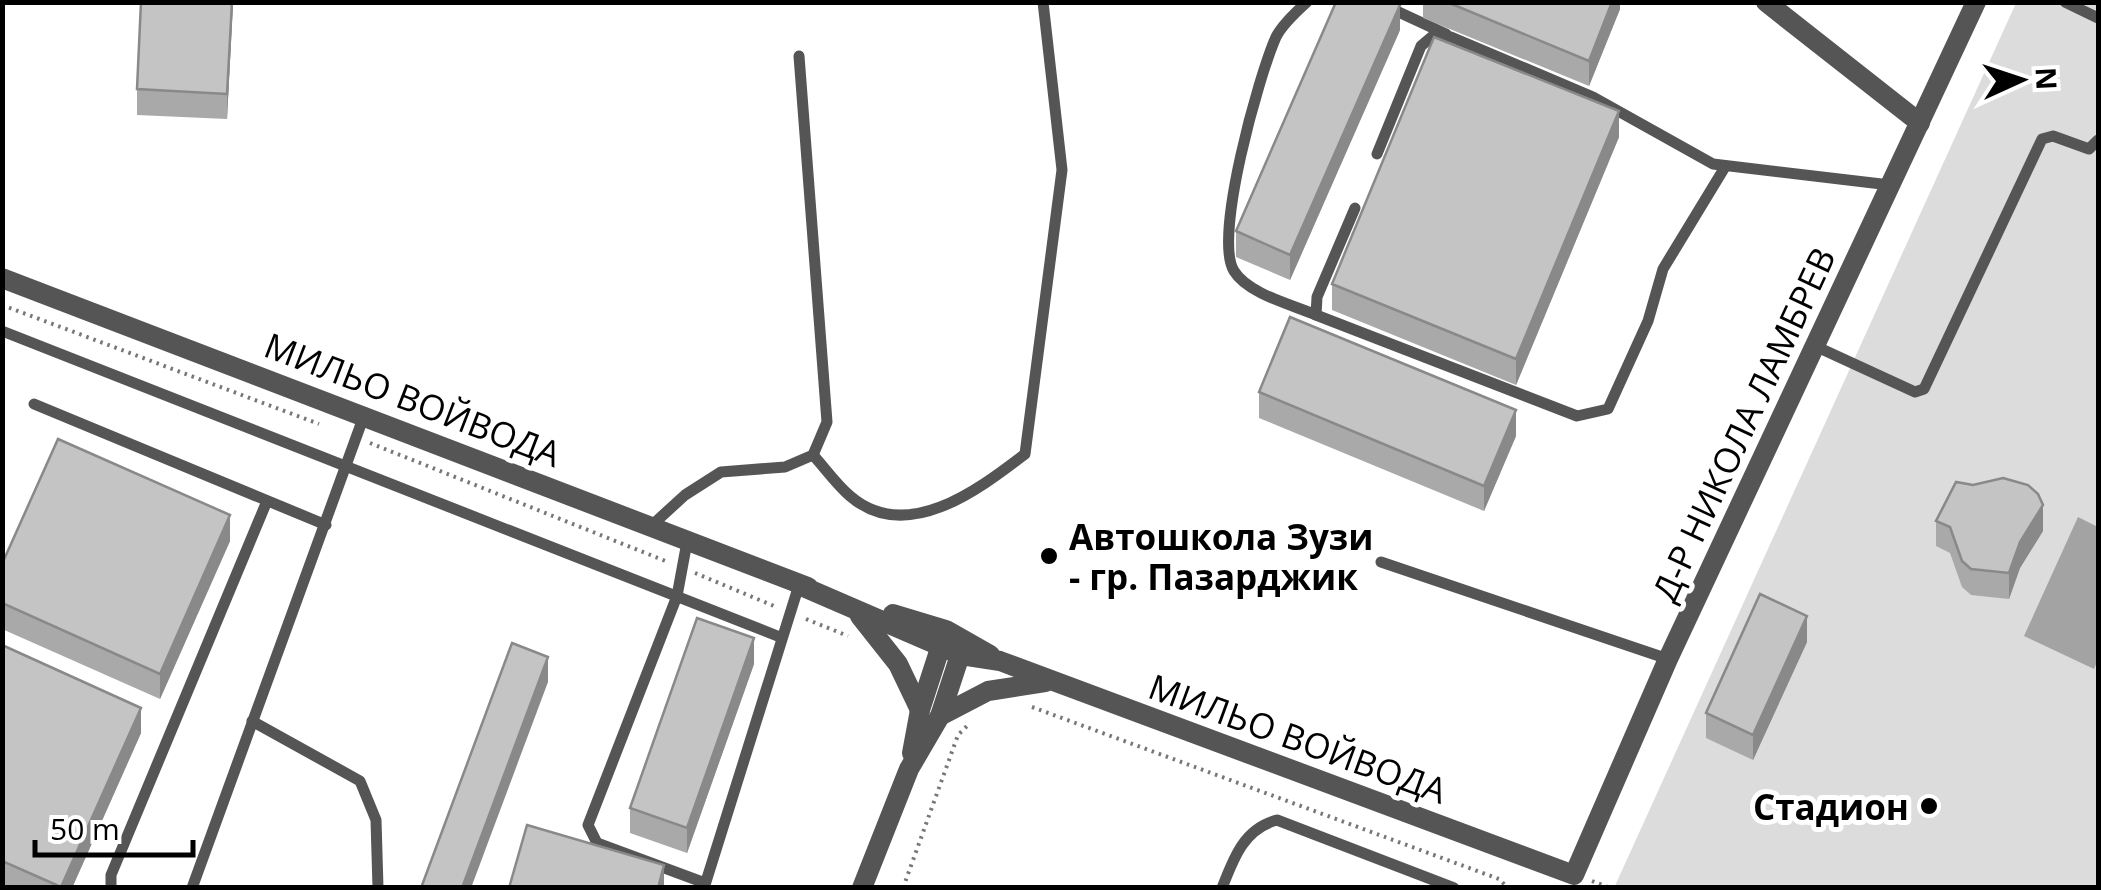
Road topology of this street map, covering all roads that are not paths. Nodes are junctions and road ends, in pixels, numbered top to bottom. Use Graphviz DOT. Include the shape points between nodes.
graph roads {
  1 [pos="1043,2"];
  2 [pos="1307,2"];
  3 [pos="1377,2"];
  4 [pos="1766,2"];
  5 [pos="1976,2"];
  6 [pos="2065,2"];
  7 [pos="2098,18"];
  8 [pos="1451,37"];
  9 [pos="799,56"];
  10 [pos="1920,123"];
  11 [pos="2098,140"];
  12 [pos="1377,154"];
  13 [pos="1725,166"];
  14 [pos="1890,186"];
  15 [pos="1355,208"];
  16 [pos="2,278"];
  17 [pos="1316,316"];
  18 [pos="2,331"];
  19 [pos="1816,346"];
  20 [pos="34,404"];
  21 [pos="364,413"];
  22 [pos="813,455"];
  23 [pos="346,463"];
  24 [pos="268,501"];
  25 [pos="326,525"];
  26 [pos="650,527"];
  27 [pos="688,542"];
  28 [pos="1381,562"];
  29 [pos="799,585"];
  30 [pos="677,596"];
  31 [pos="855,611"];
  32 [pos="780,637"];
  33 [pos="953,643"];
  34 [pos="1668,659"];
  35 [pos="1052,682"];
  36 [pos="930,713"];
  37 [pos="252,721"];
  38 [pos="1571,881"];
  39 [pos="704,886"];
  40 [pos="111,888"];
  41 [pos="192,888"];
  42 [pos="378,888"];
  43 [pos="862,888"];
  44 [pos="1222,888"];
  45 [pos="1454,888"];
  1 -- 22 [label="lane" via="1062,170 1025,454 934,513 890,513 852,498"];
  2 -- 17 [label="lane" via="1277,34 1233,191 1227,249 1235,272 1251,286"];
  3 -- 8 [label="lane"];
  4 -- 10 [label="street"];
  5 -- 10 [label="street, Д-Р НИКОЛА ЛАМБРЕВ"];
  6 -- 7 [label="lane"];
  8 -- 12 [label="lane" via="1434,36 1421,46"];
  8 -- 13 [label="lane" via="1593,97"];
  9 -- 22 [label="lane" via="827,422"];
  10 -- 14 [label="street, Д-Р НИКОЛА ЛАМБРЕВ"];
  11 -- 19 [label="lane" via="2089,149 2053,136 2042,139 1924,389 1915,392"];
  13 -- 14 [label="lane"];
  13 -- 17 [label="lane" via="1662,269 1626,376 1608,409 1594,415 1577,416"];
  14 -- 19 [label="street, Д-Р НИКОЛА ЛАМБРЕВ"];
  15 -- 17 [label="lane" via="1317,297"];
  16 -- 21 [label="street, МИЛЬО ВОЙВОДА"];
  18 -- 23 [label="lane"];
  19 -- 34 [label="street, Д-Р НИКОЛА ЛАМБРЕВ"];
  20 -- 24 [label="lane"];
  21 -- 23 [label="lane"];
  21 -- 26 [label="street, МИЛЬО ВОЙВОДА"];
  22 -- 26 [label="lane" via="785,467 721,472"];
  23 -- 25 [label="lane"];
  23 -- 30 [label="lane"];
  24 -- 25 [label="lane"];
  24 -- 40 [label="lane"];
  25 -- 37 [label="lane"];
  26 -- 27 [label="street, МИЛЬО ВОЙВОДА"];
  27 -- 29 [label="street, МИЛЬО ВОЙВОДА"];
  27 -- 30 [label="lane"];
  28 -- 34 [label="lane"];
  29 -- 31 [label="street, МИЛЬО ВОЙВОДА"];
  29 -- 32 [label="lane"];
  29 -- 33 [label="street, МИЛЬО ВОЙВОДА"];
  30 -- 32 [label="lane"];
  30 -- 39 [label="lane" via="588,826 596,843"];
  31 -- 33 [label="street, МИЛЬО ВОЙВОДА"];
  31 -- 36 [label="street"];
  32 -- 39 [label="lane"];
  33 -- 35 [label="street, МИЛЬО ВОЙВОДА"];
  33 -- 36 [label="street"];
  34 -- 38 [label="street, Д-Р НИКОЛА ЛАМБРЕВ"];
  35 -- 36 [label="street" via="988,690"];
  35 -- 38 [label="street, МИЛЬО ВОЙВОДА"];
  36 -- 43 [label="street"];
  37 -- 41 [label="lane"];
  37 -- 42 [label="lane" via="360,781 376,820"];
  44 -- 45 [label="lane" via="1235,854 1258,825 1277,820"];
}
